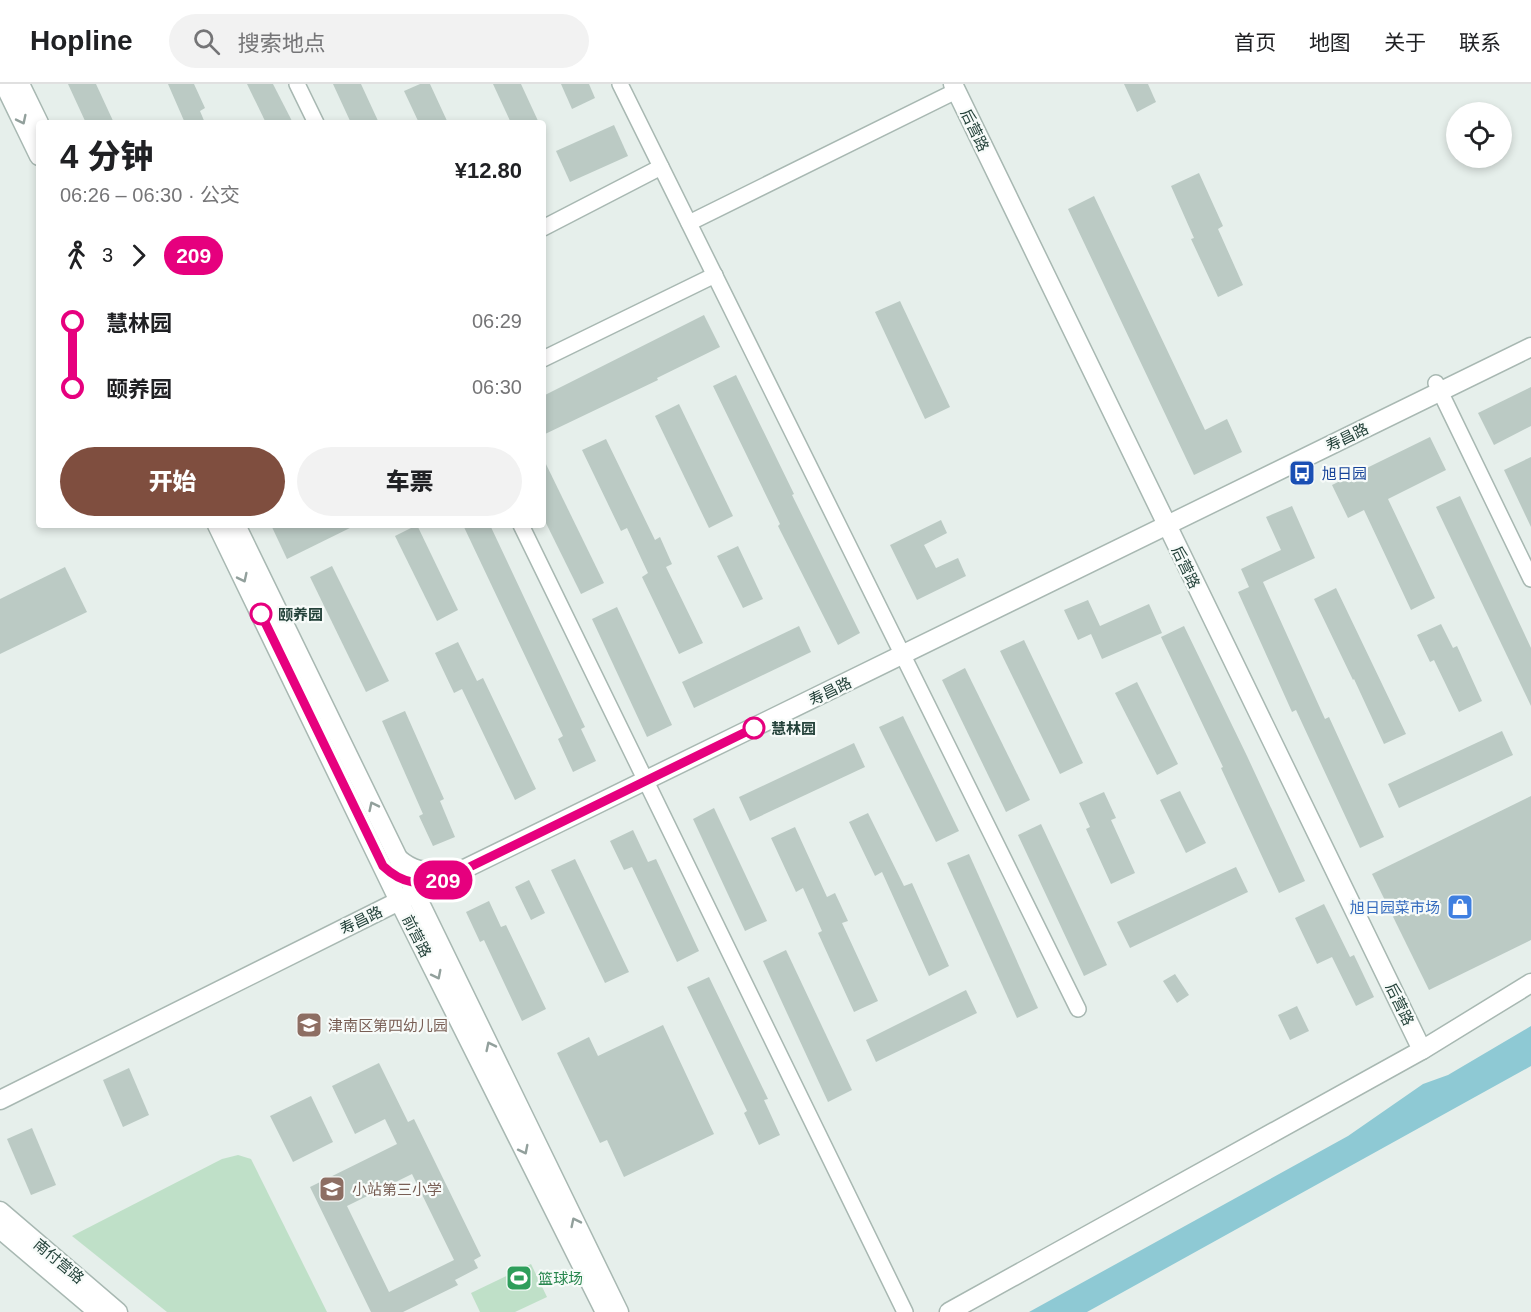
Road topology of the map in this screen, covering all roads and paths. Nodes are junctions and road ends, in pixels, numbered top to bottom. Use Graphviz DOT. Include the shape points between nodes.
graph roads {
  1 [pos="4,84"];
  2 [pos="20,84"];
  3 [pos="297,84"];
  4 [pos="620,84"];
  5 [pos="955,88"];
  6 [pos="38,120"];
  7 [pos="315,120"];
  8 [pos="36,150"];
  9 [pos="661,167"];
  10 [pos="689,223"];
  11 [pos="546,226"];
  12 [pos="715,275"];
  13 [pos="1531,336"];
  14 [pos="1531,347"];
  15 [pos="546,358"];
  16 [pos="1438,387"];
  17 [pos="1163,521"];
  18 [pos="220,528"];
  19 [pos="237,528"];
  20 [pos="522,528"];
  21 [pos="1531,579"];
  22 [pos="901,650"];
  23 [pos="643,777"];
  24 [pos="391,863"];
  25 [pos="443,874"];
  26 [pos="407,889"];
  27 [pos="1531,983"];
  28 [pos="1078,1009"];
  29 [pos="1422,1050"];
  30 [pos="0,1086"];
  31 [pos="0,1100"];
  32 [pos="0,1211"];
  33 [pos="0,1229"];
  34 [pos="98,1312"];
  35 [pos="118,1312"];
  36 [pos="605,1312"];
  37 [pos="619,1312"];
  38 [pos="905,1312"];
  39 [pos="949,1312"];
  1 -- 8 [label="street, one-way"];
  2 -- 6 [label="street"];
  3 -- 7 [label="street"];
  4 -- 9 [label="street"];
  5 -- 10 [label="street"];
  5 -- 17 [label="street, 后营路"];
  9 -- 10 [label="street"];
  9 -- 11 [label="street"];
  10 -- 12 [label="street"];
  12 -- 15 [label="street"];
  12 -- 22 [label="street"];
  13 -- 16 [label="street, 寿昌路"];
  14 -- 16 [label="street, 寿昌路"];
  16 -- 17 [label="street, 寿昌路"];
  16 -- 21 [label="street"];
  17 -- 22 [label="street, 寿昌路"];
  17 -- 29 [label="street, 后营路"];
  18 -- 24 [label="street, one-way"];
  24 -- 19 [label="street, one-way"];
  20 -- 23 [label="street"];
  22 -- 23 [label="street, 寿昌路"];
  22 -- 28 [label="street"];
  23 -- 25 [label="street, 寿昌路"];
  23 -- 38 [label="street"];
  24 -- 25 [label="street"];
  24 -- 26 [label="street" via="394,876"];
  25 -- 26 [label="street, 寿昌路"];
  26 -- 30 [label="street, 寿昌路"];
  26 -- 31 [label="street, 寿昌路"];
  26 -- 36 [label="street, 前营路, one-way"];
  37 -- 26 [label="street, 前营路, one-way"];
  27 -- 29 [label="street"];
  29 -- 39 [label="street"];
  32 -- 35 [label="street, 南付营路"];
  33 -- 34 [label="street, 南付营路"];
}
